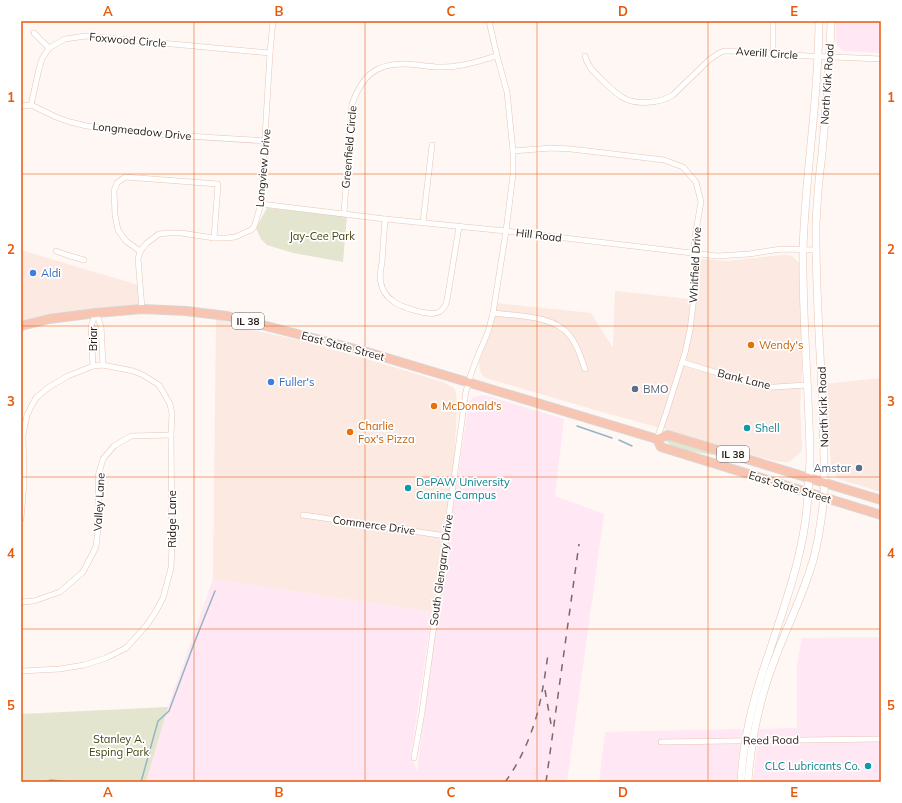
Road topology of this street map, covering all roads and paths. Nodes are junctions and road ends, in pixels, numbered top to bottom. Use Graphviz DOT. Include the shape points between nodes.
graph roads {
  1 [pos="273,21"];
  2 [pos="489,21"];
  3 [pos="773,21"];
  4 [pos="820,21"];
  5 [pos="831,21"];
  6 [pos="34,33"];
  7 [pos="49,48"];
  8 [pos="270,53"];
  9 [pos="773,53"];
  10 [pos="497,56"];
  11 [pos="585,56"];
  12 [pos="819,56"];
  13 [pos="829,56"];
  14 [pos="881,59"];
  15 [pos="31,105"];
  16 [pos="21,106"];
  17 [pos="266,141"];
  18 [pos="432,145"];
  19 [pos="513,151"];
  20 [pos="261,204"];
  21 [pos="344,213"];
  22 [pos="385,219"];
  23 [pos="423,222"];
  24 [pos="459,227"];
  25 [pos="506,231"];
  26 [pos="214,238"];
  27 [pos="803,249"];
  28 [pos="816,250"];
  29 [pos="56,251"];
  30 [pos="140,251"];
  31 [pos="696,254"];
  32 [pos="84,260"];
  33 [pos="142,310"];
  34 [pos="96,313"];
  35 [pos="493,313"];
  36 [pos="21,326"];
  37 [pos="682,362"];
  38 [pos="103,365"];
  39 [pos="93,366"];
  40 [pos="585,369"];
  41 [pos="468,382"];
  42 [pos="807,385"];
  43 [pos="171,435"];
  44 [pos="656,439"];
  45 [pos="809,477"];
  46 [pos="824,482"];
  47 [pos="808,492"];
  48 [pos="824,497"];
  49 [pos="881,500"];
  50 [pos="303,515"];
  51 [pos="881,515"];
  52 [pos="21,519"];
  53 [pos="446,536"];
  54 [pos="21,602"];
  55 [pos="772,655"];
  56 [pos="21,671"];
  57 [pos="881,739"];
  58 [pos="661,742"];
  59 [pos="414,758"];
  60 [pos="741,782"];
  61 [pos="748,782"];
  1 -- 8 [label="street, Longview Drive"];
  2 -- 10 [label="street, South Glengarry Drive"];
  3 -- 9 [label="street"];
  4 -- 12 [label="main road, North Kirk Road"];
  5 -- 13 [label="main road, North Kirk Road"];
  6 -- 7 [label="street"];
  7 -- 8 [label="street, Foxwood Circle" via="65,39 86,36"];
  7 -- 15 [label="street" via="42,59"];
  8 -- 17 [label="street, Longview Drive"];
  9 -- 11 [label="street, Averill Circle" via="719,52 673,95 652,102 622,97 591,68"];
  9 -- 12 [label="street, Averill Circle"];
  10 -- 19 [label="street, South Glengarry Drive" via="507,92"];
  10 -- 21 [label="street, Greenfield Circle" via="459,66 384,65 368,75 352,104"];
  12 -- 13 [label="street, Averill Circle"];
  12 -- 27 [label="main road, North Kirk Road"];
  13 -- 14 [label="street, Averill Circle"];
  13 -- 28 [label="main road, North Kirk Road" via="817,205"];
  15 -- 16 [label="street, Longmeadow Drive"];
  15 -- 17 [label="street, Longmeadow Drive" via="65,120 88,126 155,134"];
  17 -- 20 [label="street, Longview Drive"];
  18 -- 23 [label="street"];
  19 -- 25 [label="street, South Glengarry Drive" via="513,176"];
  19 -- 31 [label="street, Whitfield Drive" via="571,149 664,160 683,167 696,182 701,202 694,242"];
  20 -- 21 [label="street, Hill Road"];
  20 -- 26 [label="street, Longview Drive" via="251,230 232,238"];
  21 -- 22 [label="street, Hill Road"];
  22 -- 23 [label="street, Hill Road"];
  22 -- 24 [label="street" via="381,284 393,301 427,314 434,314 445,308"];
  23 -- 24 [label="street, Hill Road"];
  24 -- 25 [label="street, Hill Road"];
  25 -- 31 [label="street, Hill Road"];
  25 -- 35 [label="street, South Glengarry Drive"];
  26 -- 30 [label="street, Longview Drive" via="161,233"];
  26 -- 30 [label="street" via="218,184 125,177 117,183 114,191 114,215 118,230 126,241"];
  27 -- 28 [label="street, Hill Road"];
  27 -- 31 [label="street, Hill Road" via="717,256"];
  27 -- 42 [label="main road, North Kirk Road"];
  28 -- 46 [label="main road, North Kirk Road"];
  29 -- 32 [label="street"];
  30 -- 33 [label="street" via="138,261"];
  31 -- 37 [label="street, Whitfield Drive" via="698,263 690,330"];
  33 -- 34 [label="main road, East State Street / IL 38"];
  33 -- 41 [label="main road, East State Street / IL 38" via="186,311 227,316 360,350"];
  34 -- 36 [label="main road, East State Street / IL 38"];
  34 -- 38 [label="street" via="101,326"];
  34 -- 39 [label="street, Briar" via="91,326"];
  35 -- 40 [label="street" via="542,319 557,324 570,334"];
  35 -- 41 [label="street, South Glengarry Drive"];
  37 -- 42 [label="street, Bank Lane" via="764,387"];
  37 -- 44 [label="street, Whitfield Drive"];
  38 -- 39 [label="street, Ridge Lane"];
  38 -- 43 [label="street, Ridge Lane" via="137,372 159,385 172,408"];
  39 -- 52 [label="street, Ridge Lane" via="49,387 36,398 27,415 23,435 24,483"];
  41 -- 44 [label="main road, East State Street / IL 38"];
  41 -- 53 [label="street, South Glengarry Drive"];
  42 -- 45 [label="main road, North Kirk Road"];
  43 -- 54 [label="street, Valley Lane" via="131,436 114,446 103,460 98,476 99,518 96,547 83,572 60,592 34,601"];
  43 -- 56 [label="street, Ridge Lane" via="171,568 163,598 155,613 126,648 106,658 60,669"];
  44 -- 45 [label="main road, East State Street / IL 38" via="668,435"];
  44 -- 47 [label="main road, East State Street / IL 38" via="661,447"];
  45 -- 46 [label="main road, East State Street / IL 38"];
  45 -- 47 [label="main road, North Kirk Road"];
  46 -- 48 [label="main road, North Kirk Road"];
  46 -- 49 [label="main road, East State Street / IL 38"];
  47 -- 48 [label="main road, East State Street / IL 38"];
  47 -- 55 [label="main road, North Kirk Road" via="800,551"];
  48 -- 51 [label="main road, East State Street / IL 38"];
  48 -- 55 [label="main road, North Kirk Road" via="811,569"];
  50 -- 53 [label="street, Commerce Drive"];
  53 -- 59 [label="street, South Glengarry Drive"];
  55 -- 60 [label="main road, North Kirk Road, bridge" via="757,688 749,719"];
  55 -- 61 [label="main road, North Kirk Road, bridge" via="757,717"];
  57 -- 58 [label="street, Reed Road"];
}
